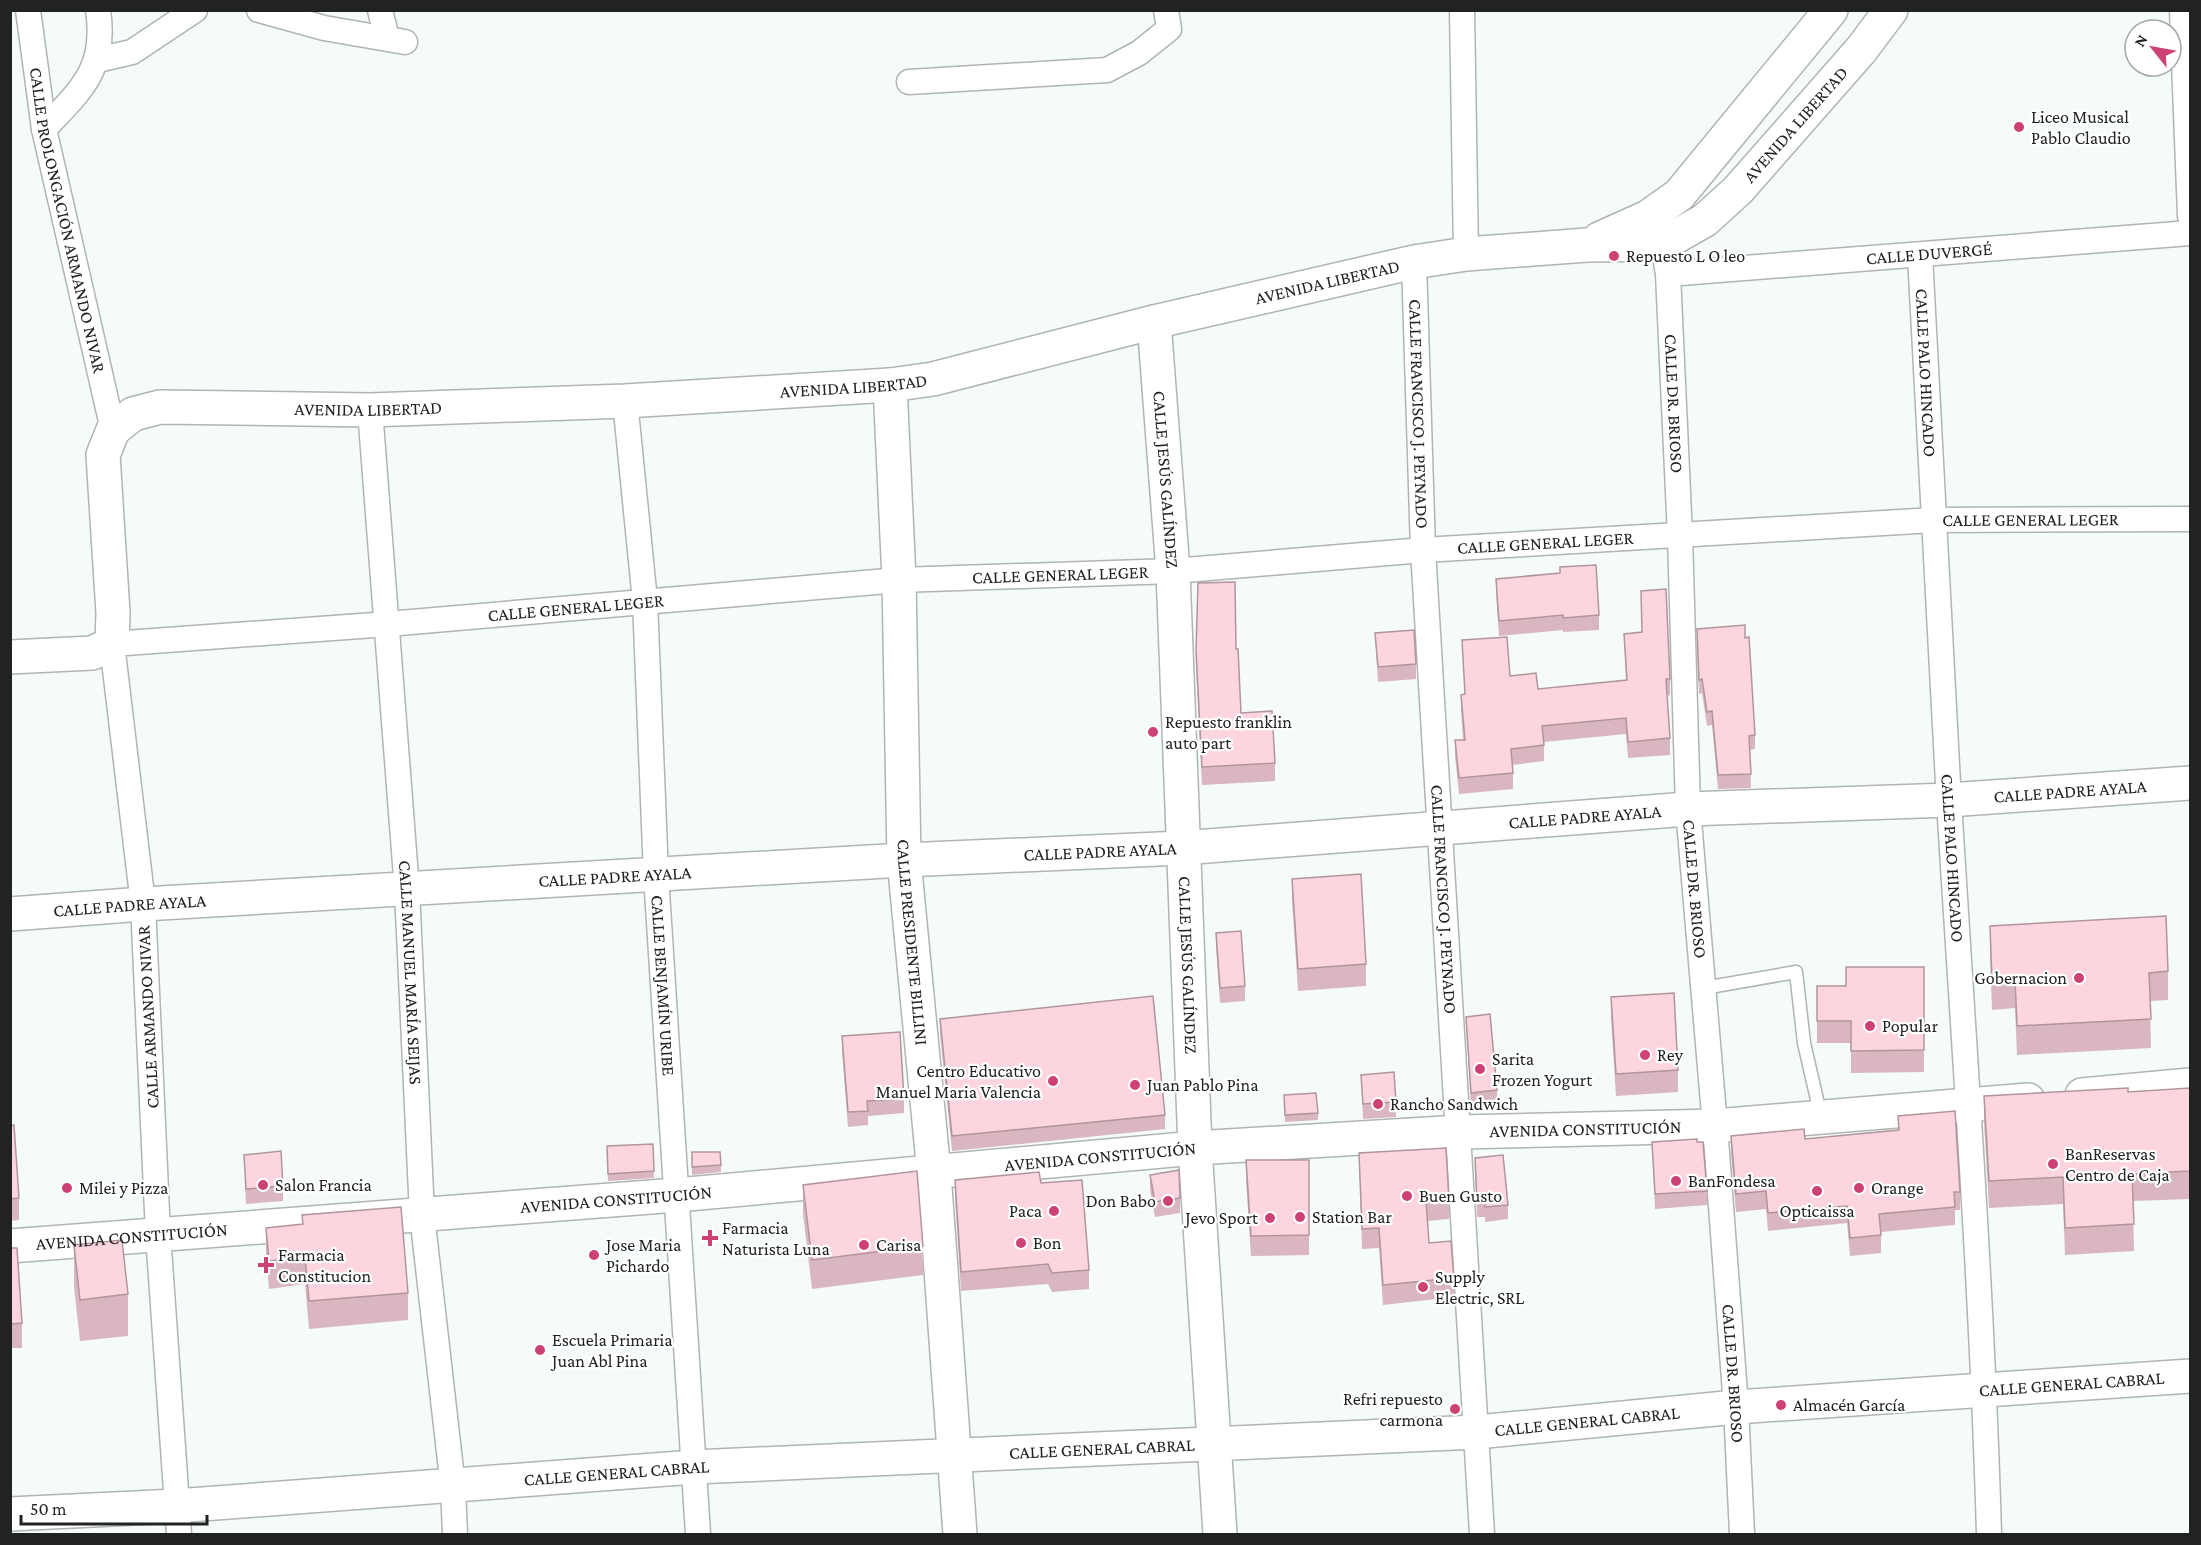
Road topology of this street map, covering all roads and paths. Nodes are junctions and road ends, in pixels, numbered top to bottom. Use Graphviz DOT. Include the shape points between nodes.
graph roads {
  1 [pos="28,10"];
  2 [pos="98,10"];
  3 [pos="195,10"];
  4 [pos="259,10"];
  5 [pos="380,10"];
  6 [pos="1166,10"];
  7 [pos="1462,10"];
  8 [pos="1832,10"];
  9 [pos="1891,10"];
  10 [pos="2182,10"];
  11 [pos="97,60"];
  12 [pos="909,82"];
  13 [pos="44,129"];
  14 [pos="2190,216"];
  15 [pos="2190,234"];
  16 [pos="1587,245"];
  17 [pos="1466,254"];
  18 [pos="1920,255"];
  19 [pos="1665,259"];
  20 [pos="1414,262"];
  21 [pos="1154,322"];
  22 [pos="890,385"];
  23 [pos="625,401"];
  24 [pos="370,410"];
  25 [pos="113,430"];
  26 [pos="2190,519"];
  27 [pos="1934,520"];
  28 [pos="1680,536"];
  29 [pos="1423,550"];
  30 [pos="1173,571"];
  31 [pos="899,580"];
  32 [pos="645,601"];
  33 [pos="388,624"];
  34 [pos="112,644"];
  35 [pos="10,657"];
  36 [pos="2190,783"];
  37 [pos="1949,800"];
  38 [pos="1688,809"];
  39 [pos="1442,829"];
  40 [pos="1182,848"];
  41 [pos="904,860"];
  42 [pos="656,875"];
  43 [pos="407,890"];
  44 [pos="143,904"];
  45 [pos="10,914"];
  46 [pos="1704,988"];
  47 [pos="2190,1086"];
  48 [pos="1969,1105"];
  49 [pos="1821,1118"];
  50 [pos="1715,1126"];
  51 [pos="1460,1132"];
  52 [pos="1195,1148"];
  53 [pos="934,1173"];
  54 [pos="677,1195"];
  55 [pos="422,1215"];
  56 [pos="158,1234"];
  57 [pos="10,1246"];
  58 [pos="2190,1376"];
  59 [pos="1985,1389"];
  60 [pos="1736,1407"];
  61 [pos="1477,1432"];
  62 [pos="1215,1443"];
  63 [pos="955,1455"];
  64 [pos="694,1467"];
  65 [pos="453,1487"];
  66 [pos="10,1514"];
  67 [pos="178,1520"];
  68 [pos="454,1534"];
  69 [pos="698,1534"];
  70 [pos="960,1534"];
  71 [pos="1220,1534"];
  72 [pos="1482,1534"];
  73 [pos="1742,1534"];
  74 [pos="1989,1534"];
  1 -- 13 [label="street, CALLE PROLONGACIÓN ARMANDO NIVAR"];
  2 -- 11 [label="street"];
  3 -- 11 [label="street" via="132,52"];
  4 -- 5 [label="street" via="324,28 396,40"];
  6 -- 12 [label="street" via="1169,29 1139,53 1107,70"];
  7 -- 17 [label="street"];
  8 -- 16 [label="main road, AVENIDA LIBERTAD" via="1678,195 1647,217"];
  9 -- 19 [label="main road, AVENIDA LIBERTAD" via="1861,50 1738,190"];
  10 -- 14 [label="street"];
  11 -- 13 [label="street" via="85,85"];
  13 -- 25 [label="street, CALLE PROLONGACIÓN ARMANDO NIVAR"];
  15 -- 18 [label="street, CALLE DUVERGÉ"];
  16 -- 17 [label="main road, AVENIDA LIBERTAD"];
  16 -- 19 [label="main road, AVENIDA LIBERTAD"];
  17 -- 20 [label="main road, AVENIDA LIBERTAD"];
  18 -- 19 [label="street, CALLE DUVERGÉ"];
  18 -- 27 [label="street, CALLE PALO HINCADO"];
  19 -- 28 [label="street, CALLE DR. BRIOSO"];
  20 -- 21 [label="main road, AVENIDA LIBERTAD"];
  20 -- 29 [label="street, CALLE FRANCISCO J. PEYNADO"];
  21 -- 22 [label="main road, AVENIDA LIBERTAD" via="933,379"];
  21 -- 30 [label="main road, CALLE JESÚS GALÍNDEZ"];
  22 -- 23 [label="main road, AVENIDA LIBERTAD"];
  22 -- 31 [label="main road, CALLE PRESIDENTE BILLINI"];
  23 -- 24 [label="main road, AVENIDA LIBERTAD"];
  23 -- 32 [label="street, CALLE BENJAMÍN URIBE"];
  24 -- 25 [label="main road, AVENIDA LIBERTAD" via="160,407 133,414"];
  24 -- 33 [label="street, CALLE MANUEL MARÍA SEIJAS"];
  25 -- 34 [label="main road, CALLE ARMANDO NIVAR" via="103,454"];
  26 -- 27 [label="street, CALLE GENERAL LEGER"];
  27 -- 28 [label="street, CALLE GENERAL LEGER"];
  27 -- 37 [label="street, CALLE PALO HINCADO"];
  28 -- 29 [label="street, CALLE GENERAL LEGER"];
  28 -- 38 [label="street, CALLE DR. BRIOSO"];
  29 -- 30 [label="street, CALLE GENERAL LEGER"];
  29 -- 39 [label="street, CALLE FRANCISCO J. PEYNADO"];
  30 -- 31 [label="street, CALLE GENERAL LEGER"];
  30 -- 40 [label="main road, CALLE JESÚS GALÍNDEZ"];
  31 -- 32 [label="street, CALLE GENERAL LEGER"];
  31 -- 41 [label="main road, CALLE PRESIDENTE BILLINI"];
  32 -- 33 [label="street, CALLE GENERAL LEGER"];
  32 -- 42 [label="street, CALLE BENJAMÍN URIBE"];
  33 -- 34 [label="street, CALLE GENERAL LEGER"];
  33 -- 43 [label="street, CALLE MANUEL MARÍA SEIJAS"];
  34 -- 35 [label="main road" via="92,653"];
  34 -- 44 [label="street, CALLE ARMANDO NIVAR"];
  36 -- 37 [label="main road, CALLE PADRE AYALA"];
  37 -- 38 [label="main road, CALLE PADRE AYALA"];
  37 -- 48 [label="street, CALLE PALO HINCADO"];
  38 -- 39 [label="main road, CALLE PADRE AYALA"];
  38 -- 46 [label="street, CALLE DR. BRIOSO"];
  39 -- 40 [label="main road, CALLE PADRE AYALA"];
  39 -- 51 [label="street, CALLE FRANCISCO J. PEYNADO"];
  40 -- 41 [label="main road, CALLE PADRE AYALA"];
  40 -- 52 [label="main road, CALLE JESÚS GALÍNDEZ"];
  41 -- 42 [label="main road, CALLE PADRE AYALA"];
  41 -- 53 [label="main road, CALLE PRESIDENTE BILLINI"];
  42 -- 43 [label="main road, CALLE PADRE AYALA"];
  42 -- 54 [label="street, CALLE BENJAMÍN URIBE"];
  43 -- 44 [label="main road, CALLE PADRE AYALA"];
  43 -- 55 [label="street, CALLE MANUEL MARÍA SEIJAS"];
  44 -- 45 [label="main road, CALLE PADRE AYALA"];
  44 -- 56 [label="street, CALLE ARMANDO NIVAR"];
  46 -- 49 [label="lane" via="1796,972 1804,1043"];
  46 -- 50 [label="street, CALLE DR. BRIOSO"];
  47 -- 48 [label="main road, AVENIDA CONSTITUCIÓN"];
  48 -- 49 [label="main road, AVENIDA CONSTITUCIÓN"];
  48 -- 59 [label="street, CALLE PALO HINCADO"];
  49 -- 50 [label="main road, AVENIDA CONSTITUCIÓN"];
  50 -- 51 [label="main road, AVENIDA CONSTITUCIÓN"];
  50 -- 60 [label="street, CALLE DR. BRIOSO"];
  51 -- 52 [label="main road, AVENIDA CONSTITUCIÓN"];
  51 -- 61 [label="street, CALLE FRANCISCO J. PEYNADO"];
  52 -- 53 [label="main road, AVENIDA CONSTITUCIÓN"];
  52 -- 62 [label="main road, CALLE JESÚS GALÍNDEZ"];
  53 -- 54 [label="main road, AVENIDA CONSTITUCIÓN"];
  53 -- 63 [label="main road, CALLE PRESIDENTE BILLINI"];
  54 -- 55 [label="main road, AVENIDA CONSTITUCIÓN"];
  54 -- 64 [label="street, CALLE BENJAMÍN URIBE"];
  55 -- 56 [label="main road, AVENIDA CONSTITUCIÓN"];
  55 -- 65 [label="street, CALLE MANUEL MARÍA SEIJAS"];
  56 -- 57 [label="main road, AVENIDA CONSTITUCIÓN"];
  56 -- 67 [label="street, CALLE ARMANDO NIVAR"];
  58 -- 59 [label="main road, CALLE GENERAL CABRAL"];
  59 -- 60 [label="main road, CALLE GENERAL CABRAL"];
  59 -- 74 [label="street, CALLE PALO HINCADO"];
  60 -- 61 [label="main road, CALLE GENERAL CABRAL"];
  60 -- 73 [label="street, CALLE DR. BRIOSO"];
  61 -- 62 [label="main road, CALLE GENERAL CABRAL"];
  61 -- 72 [label="street, CALLE FRANCISCO J. PEYNADO"];
  62 -- 63 [label="main road, CALLE GENERAL CABRAL"];
  62 -- 71 [label="main road, CALLE JESÚS GALÍNDEZ"];
  63 -- 64 [label="main road, CALLE GENERAL CABRAL"];
  63 -- 70 [label="main road, CALLE PRESIDENTE BILLINI"];
  64 -- 65 [label="main road, CALLE GENERAL CABRAL"];
  64 -- 69 [label="street, CALLE BENJAMÍN URIBE"];
  65 -- 67 [label="main road, CALLE GENERAL CABRAL"];
  65 -- 68 [label="street, CALLE MANUEL MARÍA SEIJAS"];
  66 -- 67 [label="main road, CALLE GENERAL CABRAL"];
}
